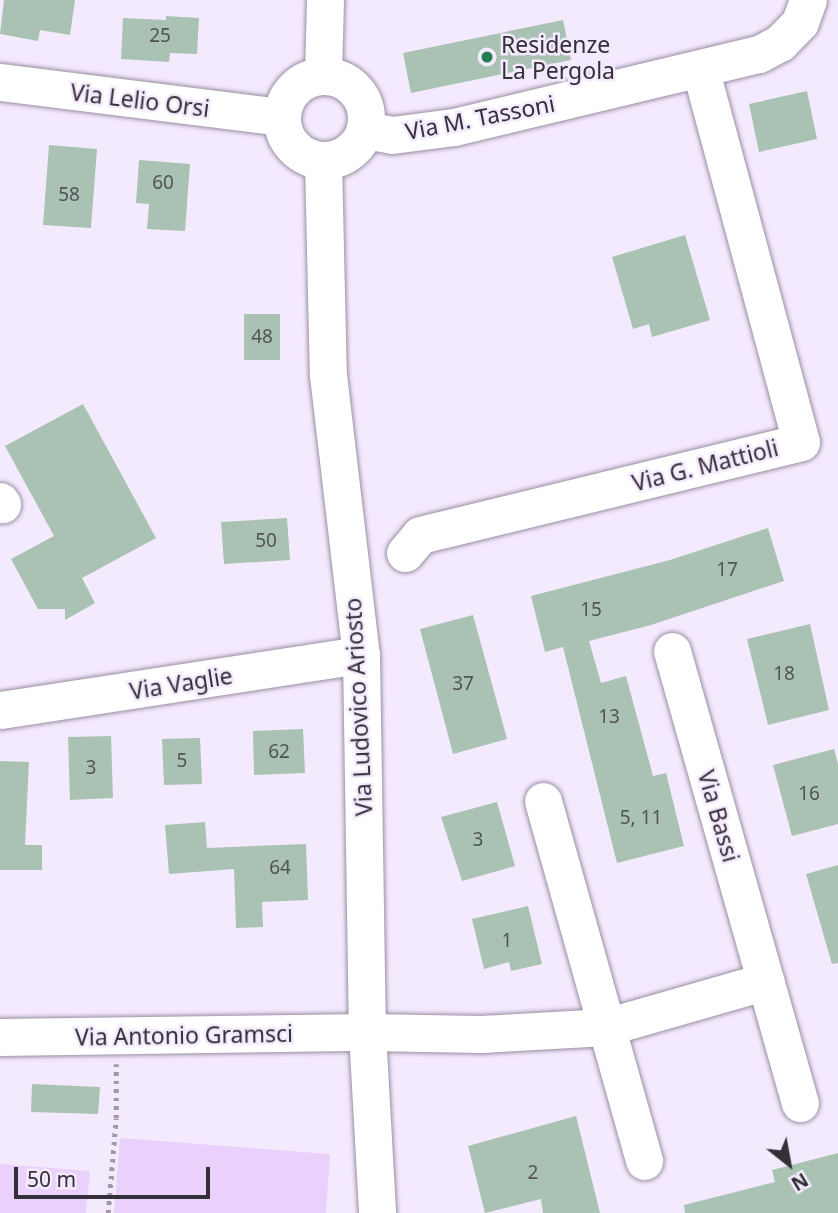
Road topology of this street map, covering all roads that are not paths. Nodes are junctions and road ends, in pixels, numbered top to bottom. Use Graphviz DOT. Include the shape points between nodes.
graph roads {
  1 [pos="325,0"];
  2 [pos="808,0"];
  3 [pos="700,68"];
  4 [pos="323,76"];
  5 [pos="0,82"];
  6 [pos="281,117"];
  7 [pos="365,130"];
  8 [pos="323,161"];
  9 [pos="405,553"];
  10 [pos="672,651"];
  11 [pos="361,655"];
  12 [pos="0,710"];
  13 [pos="543,801"];
  14 [pos="766,981"];
  15 [pos="606,1027"];
  16 [pos="367,1032"];
  17 [pos="0,1037"];
  18 [pos="800,1103"];
  19 [pos="643,1161"];
  20 [pos="377,1213"];
  1 -- 4 [label="street"];
  2 -- 3 [label="street, Via M. Tassoni" via="800,22 780,43 759,54"];
  3 -- 7 [label="street, Via M. Tassoni" via="454,127 392,135"];
  3 -- 9 [label="street, Via G. Mattioli" via="801,442 420,535"];
  4 -- 6 [label="street" via="310,78 289,93"];
  4 -- 7 [label="street" via="337,78 358,92 367,117"];
  5 -- 6 [label="street, Via Lelio Orsi"];
  6 -- 8 [label="street" via="288,143 309,159"];
  7 -- 8 [label="street" via="349,153"];
  8 -- 11 [label="street, Via Ludovico Ariosto" via="328,375"];
  10 -- 14 [label="street, Via Bassi"];
  11 -- 12 [label="street, Via Vaglie"];
  11 -- 16 [label="street, Via Ludovico Ariosto"];
  13 -- 15 [label="street"];
  14 -- 15 [label="street"];
  14 -- 18 [label="street, Via Bassi"];
  15 -- 16 [label="street" via="481,1034"];
  15 -- 19 [label="street"];
  16 -- 17 [label="street, Via Antonio Gramsci"];
  16 -- 20 [label="street, Via Ludovico Ariosto"];
}
